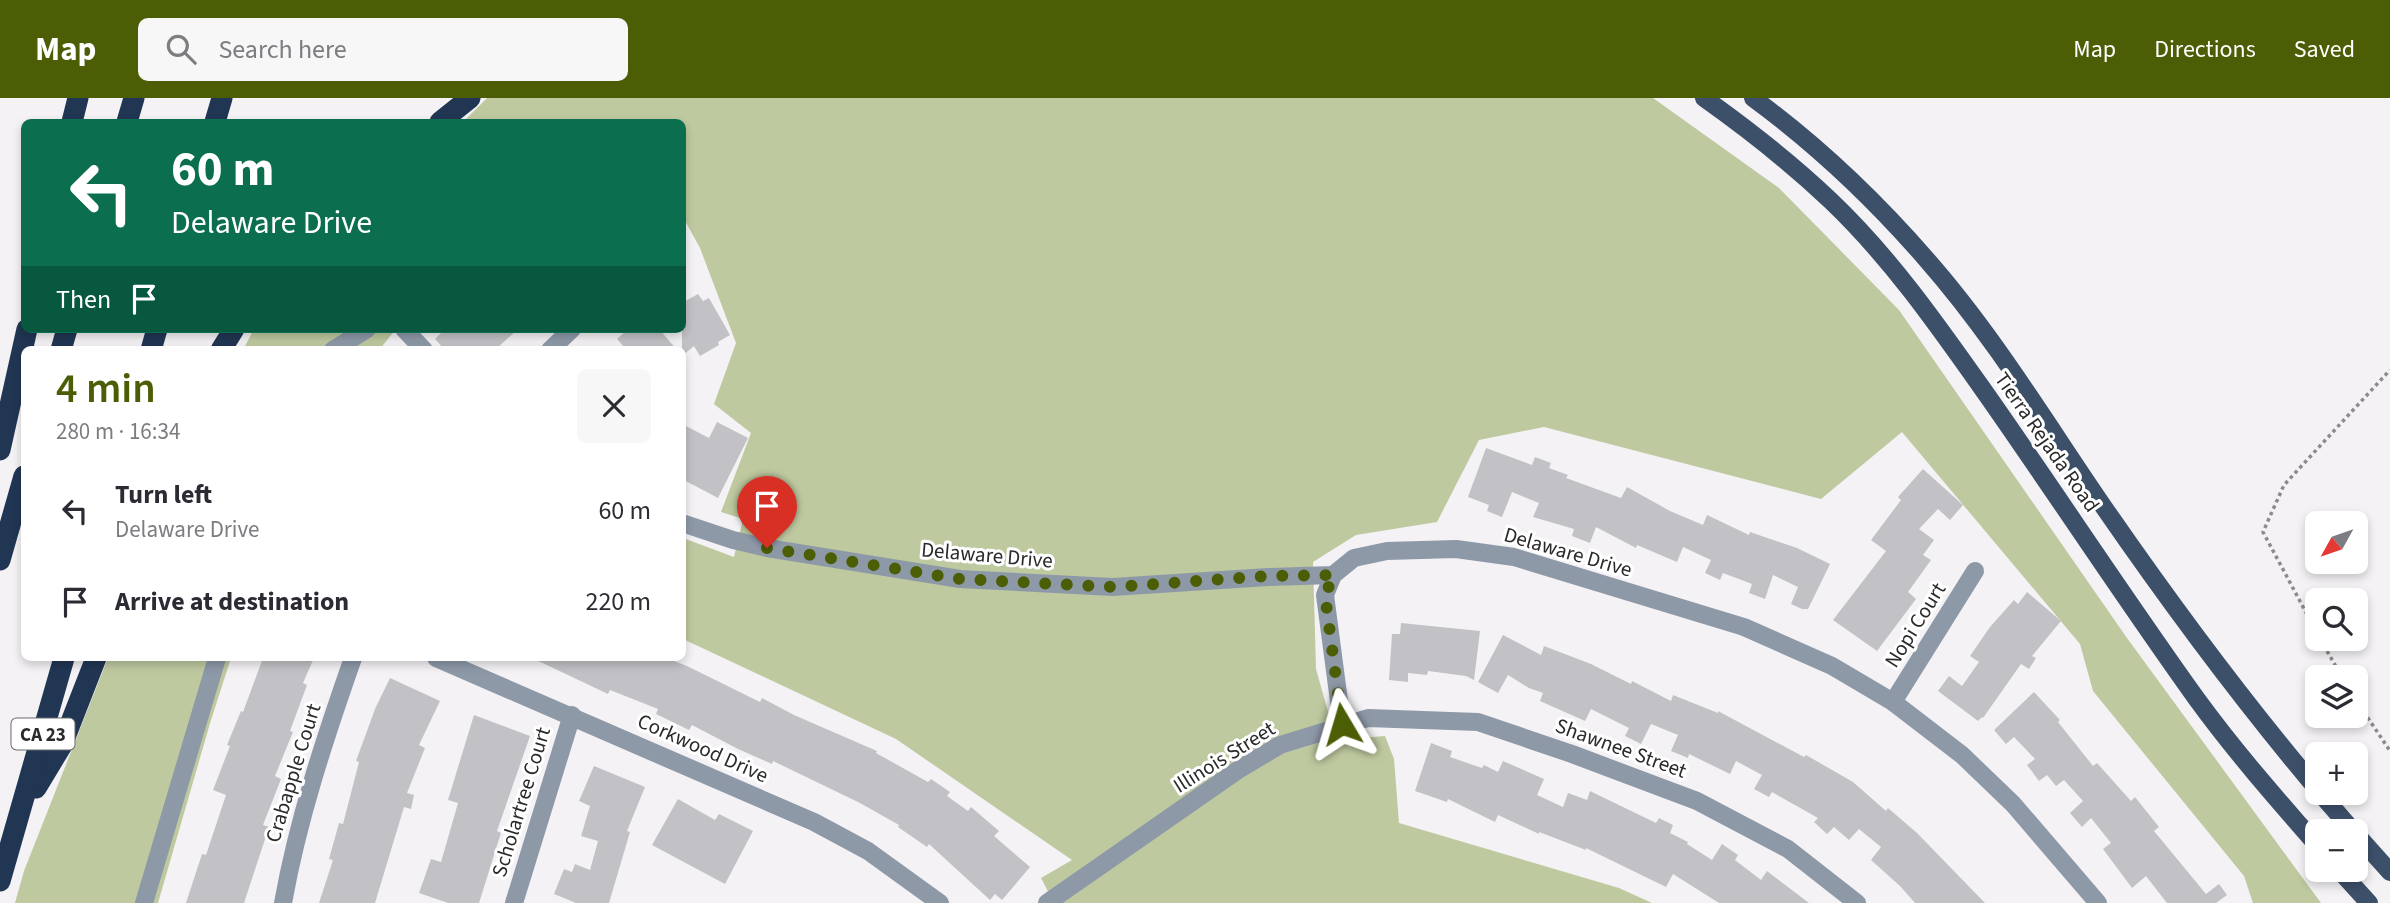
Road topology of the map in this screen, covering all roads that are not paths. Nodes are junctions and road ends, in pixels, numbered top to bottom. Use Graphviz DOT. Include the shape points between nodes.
graph roads {
  1 [pos="78,98"];
  2 [pos="134,98"];
  3 [pos="222,98"];
  4 [pos="470,98"];
  5 [pos="1704,98"];
  6 [pos="1753,98"];
  7 [pos="73,119"];
  8 [pos="128,119"];
  9 [pos="216,119"];
  10 [pos="444,119"];
  11 [pos="360,333"];
  12 [pos="408,333"];
  13 [pos="568,333"];
  14 [pos="339,346"];
  15 [pos="420,346"];
  16 [pos="554,346"];
  17 [pos="21,356"];
  18 [pos="0,450"];
  19 [pos="21,486"];
  20 [pos="686,524"];
  21 [pos="0,560"];
  22 [pos="1975,571"];
  23 [pos="1334,575"];
  24 [pos="63,661"];
  25 [pos="95,661"];
  26 [pos="216,661"];
  27 [pos="352,661"];
  28 [pos="443,661"];
  29 [pos="1893,702"];
  30 [pos="572,715"];
  31 [pos="1342,724"];
  32 [pos="2305,774"];
  33 [pos="2331,805"];
  34 [pos="22,810"];
  35 [pos="2342,819"];
  36 [pos="2305,831"];
  37 [pos="2368,848"];
  38 [pos="2390,872"];
  39 [pos="0,881"];
  40 [pos="2350,882"];
  41 [pos="144,903"];
  42 [pos="283,903"];
  43 [pos="514,903"];
  44 [pos="940,903"];
  45 [pos="1046,903"];
  46 [pos="1857,903"];
  47 [pos="2098,903"];
  48 [pos="2369,903"];
  1 -- 7 [label="highway"];
  2 -- 8 [label="highway"];
  3 -- 9 [label="highway"];
  4 -- 10 [label="highway"];
  5 -- 36 [label="main road, Tierra Rejada Road" via="1760,138 1831,202 1895,272 1946,337 2197,699"];
  6 -- 32 [label="main road, Tierra Rejada Road" via="1843,173 1928,261 2186,621"];
  11 -- 14 [label="street"];
  12 -- 15 [label="street"];
  13 -- 16 [label="street"];
  17 -- 18 [label="highway"];
  19 -- 21 [label="highway"];
  20 -- 23 [label="street, Delaware Drive" via="767,548 960,579 1113,587"];
  22 -- 29 [label="street, Nopi Court"];
  23 -- 29 [label="street, Delaware Drive" via="1354,558 1387,551 1456,549 1514,557 1744,627 1832,666"];
  23 -- 31 [label="street" via="1325,595"];
  24 -- 34 [label="highway, CA 23"];
  25 -- 34 [label="highway" via="62,745"];
  26 -- 41 [label="street"];
  27 -- 42 [label="street, Crabapple Court" via="291,858"];
  28 -- 30 [label="street, Corkwood Drive"];
  29 -- 47 [label="street, Delaware Drive" via="1962,755 2013,804"];
  30 -- 43 [label="street, Scholartree Court"];
  30 -- 44 [label="street, Corkwood Drive" via="814,822 868,851"];
  31 -- 45 [label="street, Illinois Street" via="1280,745"];
  31 -- 46 [label="street, Shawnee Street" via="1368,718 1478,722 1572,754 1709,807 1788,849"];
  33 -- 35 [label="main road, Tierra Rejada Road"];
  34 -- 39 [label="highway, CA 23"];
  37 -- 38 [label="main road, Tierra Rejada Road"];
  40 -- 48 [label="main road"];
}
